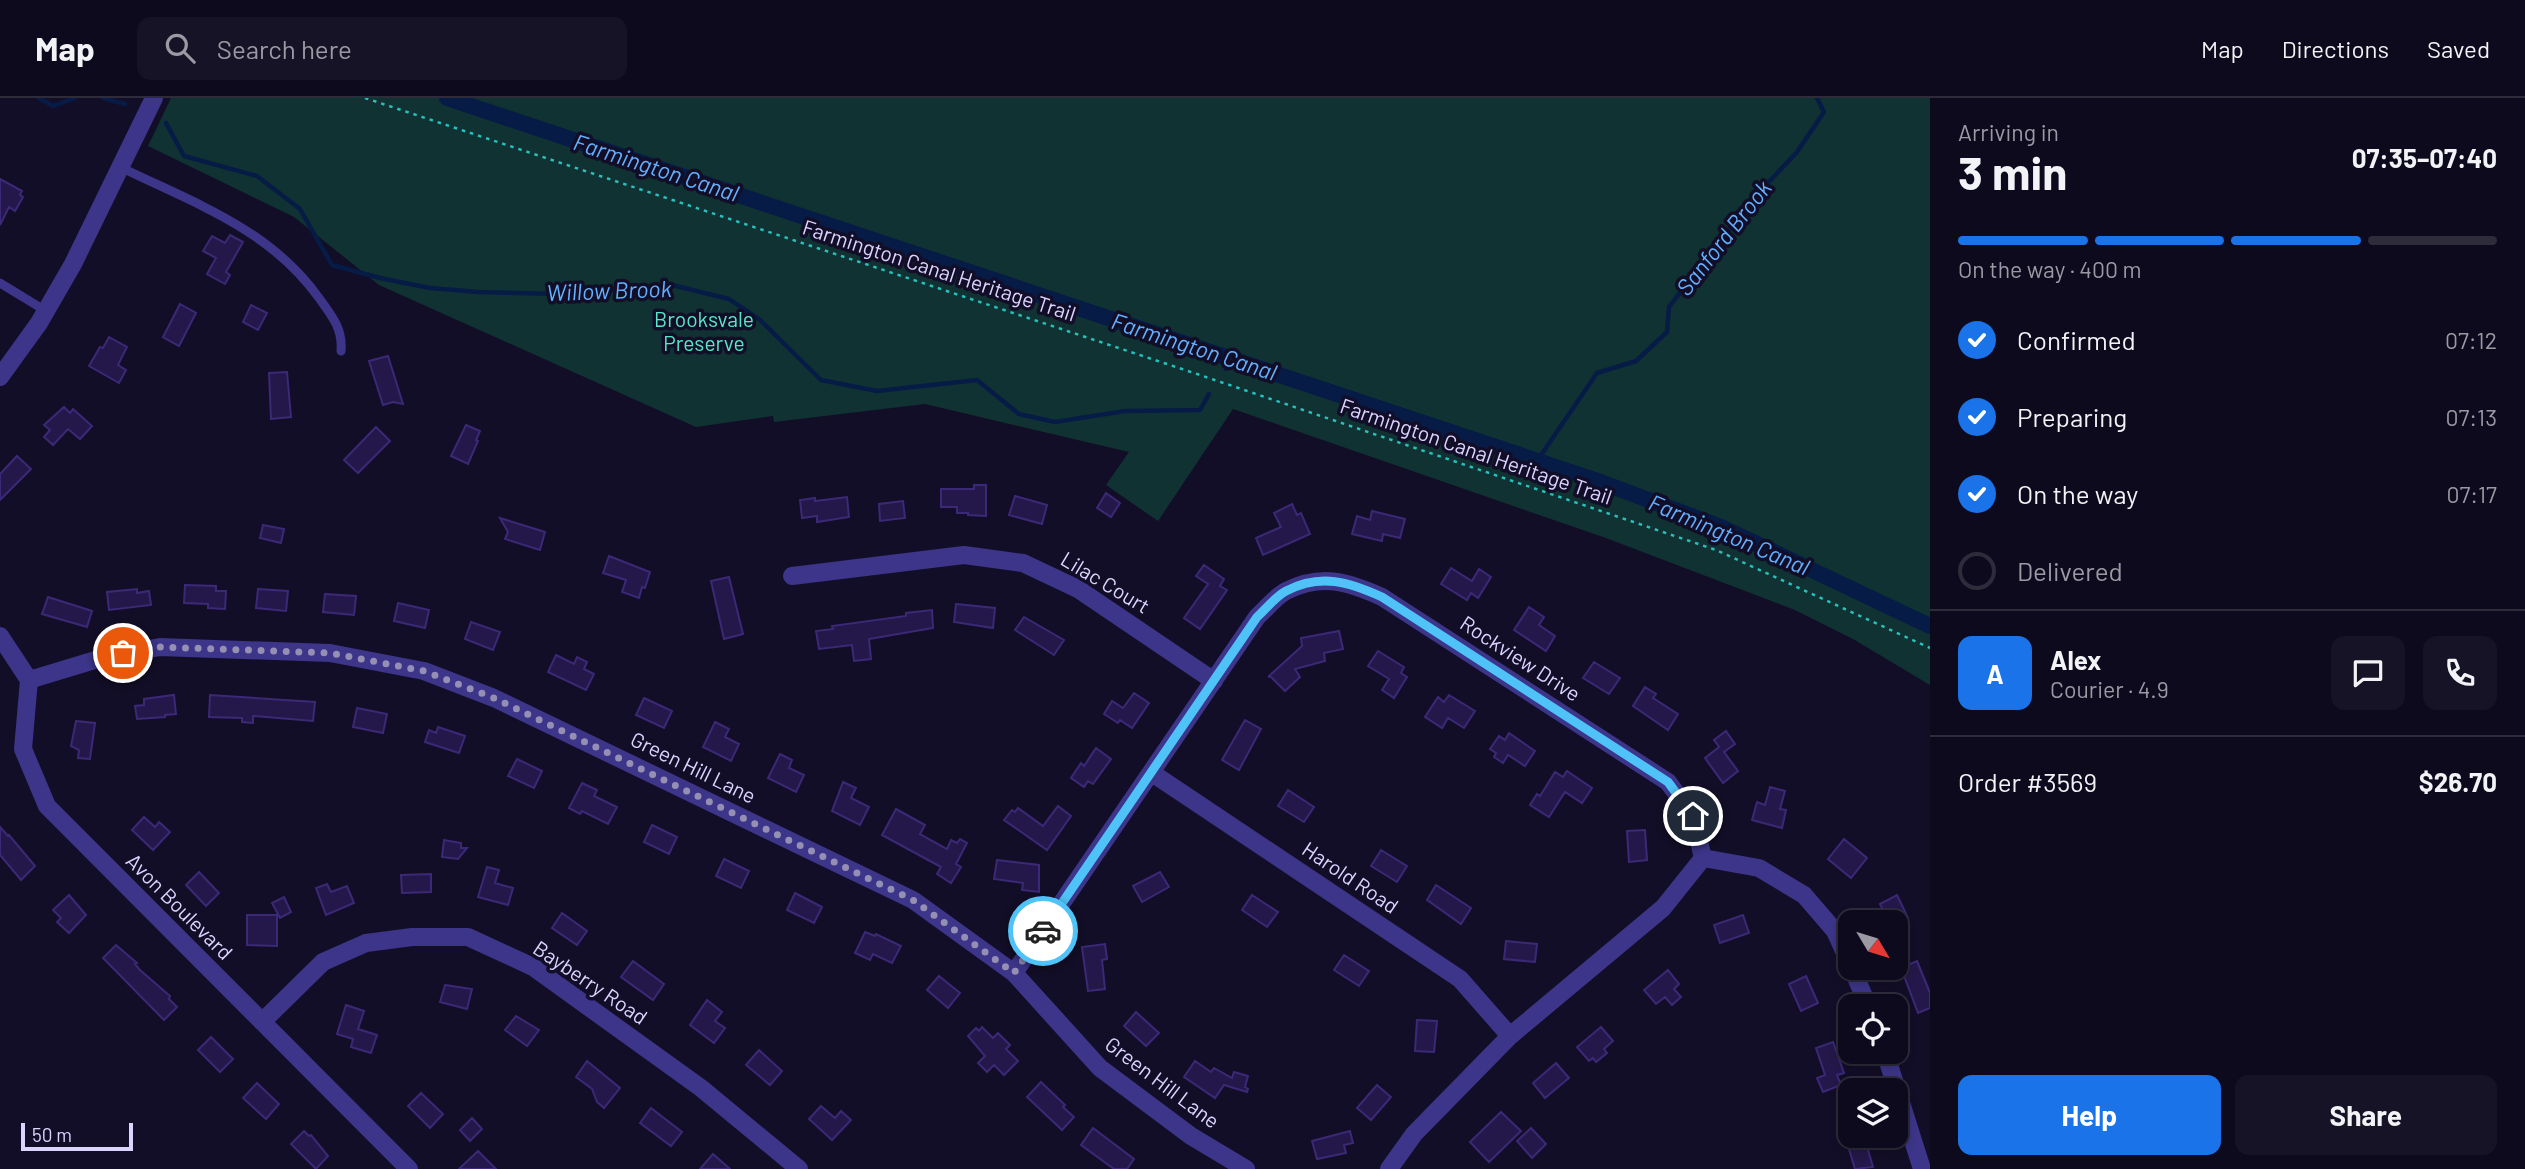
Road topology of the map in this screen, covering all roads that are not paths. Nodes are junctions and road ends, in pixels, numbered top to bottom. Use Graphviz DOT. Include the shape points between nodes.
graph roads {
  1 [pos="154,98"];
  2 [pos="120,167"];
  3 [pos="0,283"];
  4 [pos="46,311"];
  5 [pos="341,351"];
  6 [pos="0,377"];
  7 [pos="792,576"];
  8 [pos="0,636"];
  9 [pos="29,680"];
  10 [pos="1214,681"];
  11 [pos="1152,774"];
  12 [pos="1703,858"];
  13 [pos="1838,937"];
  14 [pos="1014,973"];
  15 [pos="262,1022"];
  16 [pos="1510,1036"];
  17 [pos="1889,1064"];
  18 [pos="409,1169"];
  19 [pos="799,1169"];
  20 [pos="1246,1169"];
  21 [pos="1389,1169"];
  22 [pos="1922,1169"];
  1 -- 2 [label="street"];
  2 -- 4 [label="street"];
  2 -- 5 [label="lane" via="264,241 290,263 337,323"];
  3 -- 4 [label="lane"];
  4 -- 6 [label="street"];
  7 -- 10 [label="street, Lilac Court" via="964,555 1023,563 1078,589"];
  8 -- 9 [label="street"];
  9 -- 14 [label="street, Green Hill Lane" via="105,657 160,647 330,653 424,671 494,698 913,900"];
  9 -- 15 [label="street, Avon Boulevard" via="23,749 47,806"];
  10 -- 11 [label="street, Rockview Drive"];
  10 -- 12 [label="street, Rockview Drive" via="1257,617 1285,592 1319,580 1351,583 1382,597 1668,782 1693,816"];
  11 -- 14 [label="street, Rockview Drive"];
  11 -- 16 [label="street, Harold Road" via="1460,979"];
  12 -- 13 [label="street" via="1759,868 1804,895"];
  12 -- 16 [label="street" via="1663,908"];
  14 -- 20 [label="street, Green Hill Lane" via="1100,1068 1191,1136"];
  15 -- 18 [label="street, Avon Boulevard"];
  15 -- 19 [label="street, Bayberry Road" via="323,962 366,943 468,937 533,967 701,1088"];
  16 -- 21 [label="street" via="1414,1134"];
  17 -- 22 [label="street"];
}
